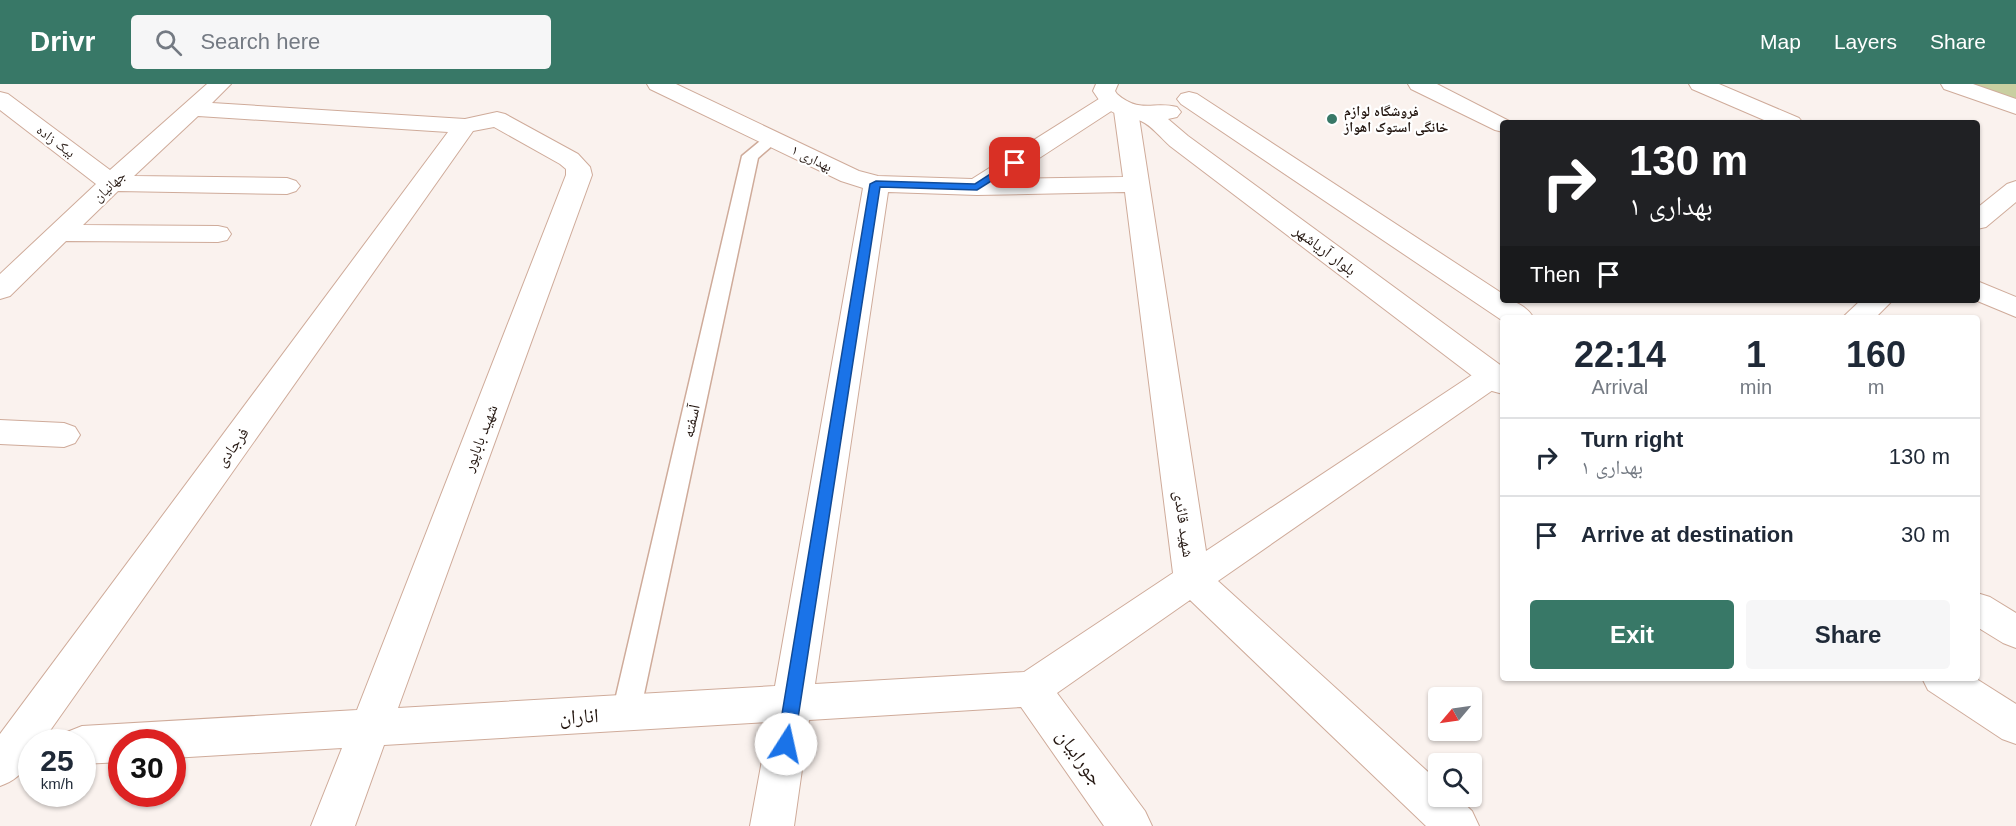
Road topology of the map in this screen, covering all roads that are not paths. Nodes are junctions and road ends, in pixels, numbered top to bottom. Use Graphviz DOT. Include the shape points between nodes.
graph roads {
  1 [pos="220,84"];
  2 [pos="658,84"];
  3 [pos="1419,84"];
  4 [pos="1700,84"];
  5 [pos="1952,84"];
  6 [pos="1186,91"];
  7 [pos="1114,98"];
  8 [pos="0,99"];
  9 [pos="2016,108"];
  10 [pos="194,109"];
  11 [pos="1784,120"];
  12 [pos="1500,124"];
  13 [pos="465,126"];
  14 [pos="772,139"];
  15 [pos="111,183"];
  16 [pos="876,184"];
  17 [pos="1137,184"];
  18 [pos="287,186"];
  19 [pos="977,187"];
  20 [pos="2016,189"];
  21 [pos="1982,210"];
  22 [pos="60,233"];
  23 [pos="218,234"];
  24 [pos="0,290"];
  25 [pos="1980,291"];
  26 [pos="2016,308"];
  27 [pos="1515,315"];
  28 [pos="1498,379"];
  29 [pos="0,432"];
  30 [pos="64,435"];
  31 [pos="1192,579"];
  32 [pos="1980,610"];
  33 [pos="2016,632"];
  34 [pos="1947,681"];
  35 [pos="1031,689"];
  36 [pos="792,703"];
  37 [pos="626,713"];
  38 [pos="2016,726"];
  39 [pos="371,728"];
  40 [pos="186,739"];
  41 [pos="11,753"];
  42 [pos="333,826"];
  43 [pos="772,826"];
  44 [pos="1130,826"];
  45 [pos="1457,826"];
  1 -- 10 [label="street, جهانیان"];
  2 -- 14 [label="street, بهداری ۱"];
  3 -- 12 [label="street"];
  4 -- 11 [label="street"];
  5 -- 9 [label="street"];
  6 -- 7 [label="street" via="1181,107 1167,113"];
  6 -- 27 [label="street"];
  7 -- 17 [label="street, شهید قائدی"];
  7 -- 19 [label="street"];
  7 -- 28 [label="street, بلوار آریاشهر" via="1179,141"];
  8 -- 15 [label="street, بیک زاده"];
  10 -- 13 [label="street"];
  10 -- 15 [label="street, جهانیان"];
  13 -- 39 [label="street, شهید باباپور" via="497,119 569,159 578,167 579,175"];
  13 -- 41 [label="street, فرجادی"];
  14 -- 16 [label="street, بهداری ۱"];
  14 -- 37 [label="lane, آسفته" via="750,156"];
  15 -- 18 [label="street"];
  15 -- 22 [label="street, جهانیان"];
  16 -- 19 [label="street, بهداری ۱"];
  16 -- 36 [label="street"];
  17 -- 19 [label="street, بهداری ۱"];
  17 -- 31 [label="street, شهید قائدی"];
  20 -- 21 [label="street"];
  22 -- 23 [label="street"];
  22 -- 24 [label="street, جهانیان"];
  25 -- 26 [label="street"];
  28 -- 31 [label="street"];
  29 -- 30 [label="street"];
  31 -- 35 [label="street"];
  31 -- 45 [label="street, شهید قائدی"];
  32 -- 33 [label="street"];
  34 -- 38 [label="street"];
  35 -- 36 [label="street, اناران"];
  35 -- 44 [label="street, جورابیان"];
  36 -- 37 [label="street, اناران"];
  36 -- 43 [label="street"];
  37 -- 39 [label="street, اناران"];
  39 -- 40 [label="street, اناران"];
  39 -- 42 [label="street, شهید باباپور"];
}
